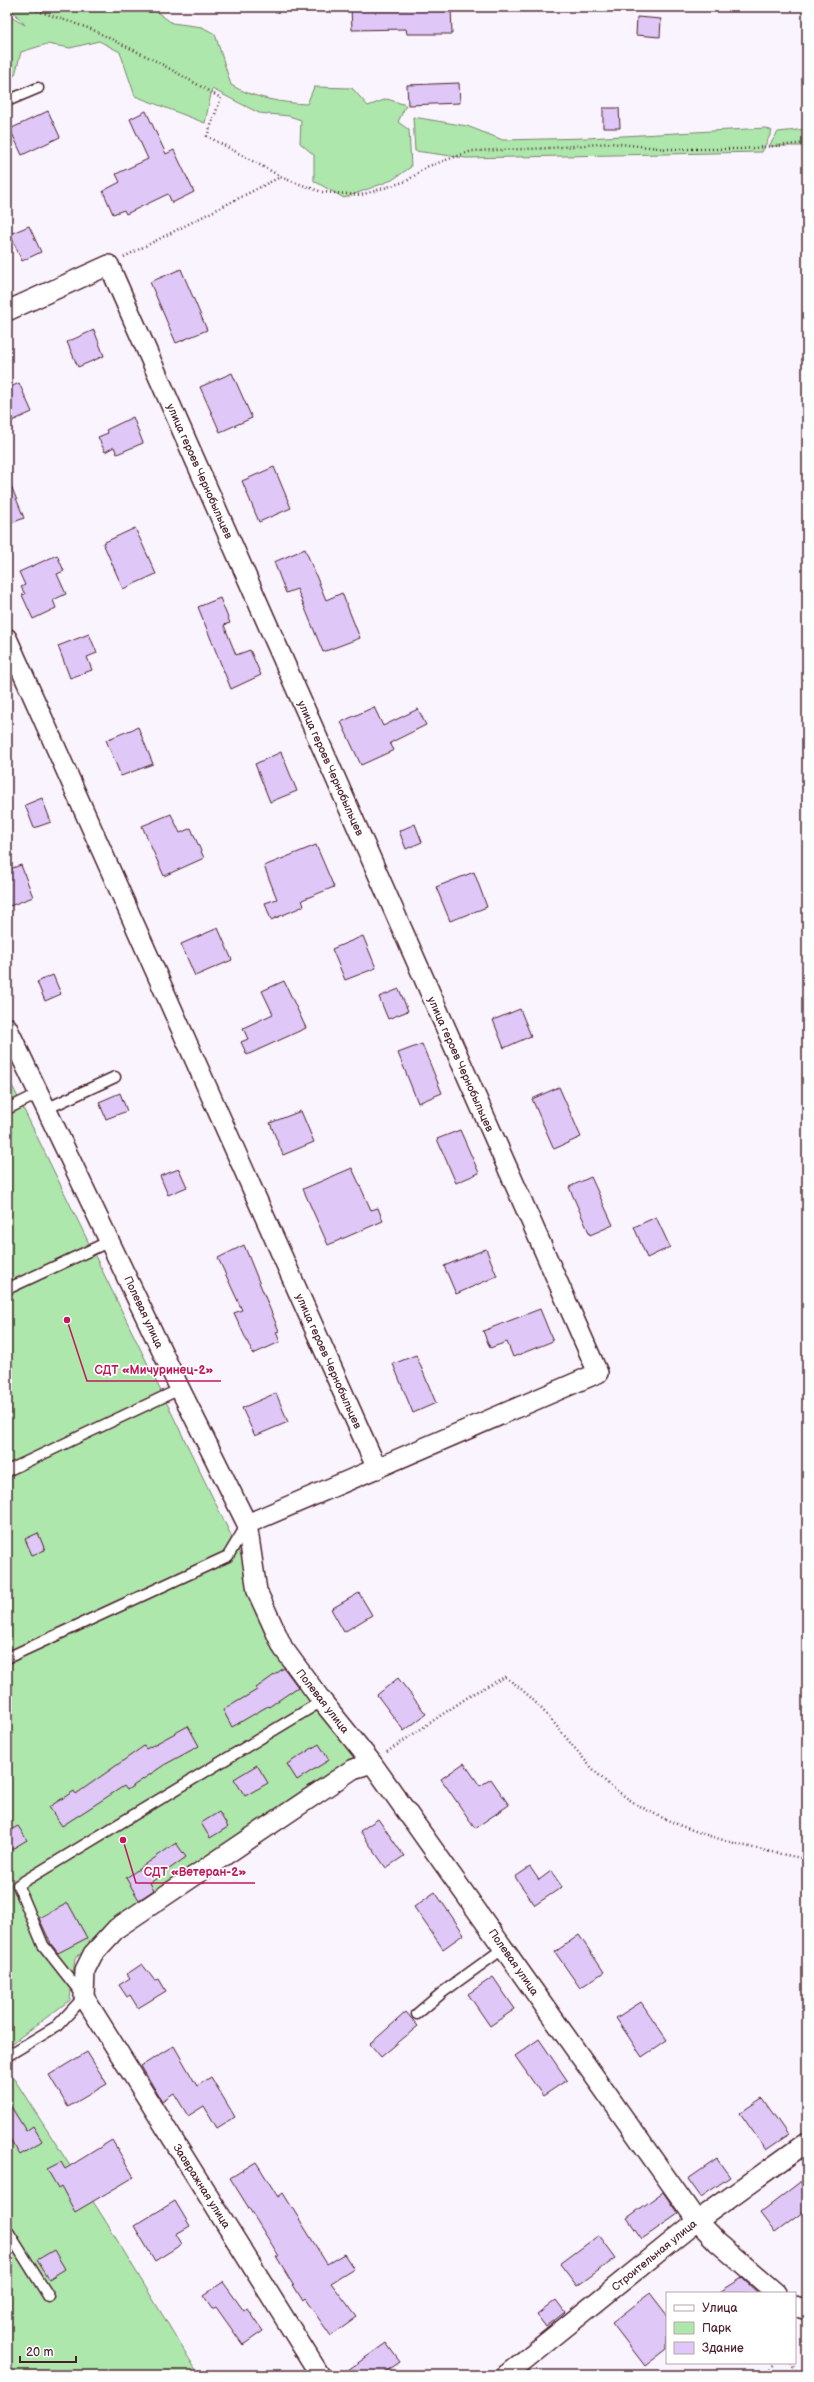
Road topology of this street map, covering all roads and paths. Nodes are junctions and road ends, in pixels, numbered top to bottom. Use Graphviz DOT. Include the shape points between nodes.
graph roads {
  1 [pos="26,7"];
  2 [pos="38,88"];
  3 [pos="7,101"];
  4 [pos="807,143"];
  5 [pos="280,177"];
  6 [pos="109,265"];
  7 [pos="7,311"];
  8 [pos="7,638"];
  9 [pos="7,1027"];
  10 [pos="115,1077"];
  11 [pos="42,1102"];
  12 [pos="7,1109"];
  13 [pos="110,1241"];
  14 [pos="7,1289"];
  15 [pos="180,1389"];
  16 [pos="377,1469"];
  17 [pos="7,1470"];
  18 [pos="247,1524"];
  19 [pos="7,1658"];
  20 [pos="322,1701"];
  21 [pos="372,1762"];
  22 [pos="807,1858"];
  23 [pos="504,1948"];
  24 [pos="84,1997"];
  25 [pos="417,2014"];
  26 [pos="7,2056"];
  27 [pos="807,2142"];
  28 [pos="697,2221"];
  29 [pos="7,2230"];
  30 [pos="775,2292"];
  31 [pos="49,2297"];
  32 [pos="796,2306"];
  33 [pos="807,2310"];
  34 [pos="774,2364"];
  35 [pos="792,2364"];
  36 [pos="320,2375"];
  37 [pos="506,2375"];
  38 [pos="765,2375"];
  39 [pos="798,2375"];
  1 -- 5 [label="path" via="91,29 158,62 221,98 207,136"];
  2 -- 3 [label="lane"];
  4 -- 5 [label="path" via="742,149 668,150 610,143 472,151 426,167 407,181 361,195 322,192"];
  5 -- 6 [label="path"];
  6 -- 7 [label="street"];
  6 -- 16 [label="street, улица героев Чернобыльцев" via="598,1374"];
  8 -- 16 [label="street, улица героев Чернобыльцев"];
  9 -- 11 [label="street, Полевая улица"];
  10 -- 11 [label="lane"];
  11 -- 12 [label="lane"];
  11 -- 13 [label="street, Полевая улица"];
  13 -- 14 [label="lane"];
  13 -- 15 [label="street, Полевая улица"];
  15 -- 17 [label="lane"];
  15 -- 18 [label="street, Полевая улица"];
  16 -- 18 [label="street"];
  18 -- 19 [label="lane" via="228,1556"];
  18 -- 20 [label="street, Полевая улица" via="257,1591 283,1648"];
  20 -- 21 [label="street, Полевая улица"];
  20 -- 24 [label="lane" via="18,1885 43,1946"];
  21 -- 22 [label="path" via="474,1693 505,1677 522,1688 604,1780 643,1808 713,1837 754,1849"];
  21 -- 23 [label="street, Полевая улица"];
  21 -- 24 [label="street" via="353,1769 117,1928 93,1954 85,1970"];
  23 -- 25 [label="lane"];
  23 -- 28 [label="street, Полевая улица"];
  24 -- 26 [label="lane" via="57,2026"];
  24 -- 36 [label="street, Заовражная улица"];
  27 -- 28 [label="street, Строительная улица"];
  28 -- 30 [label="street, Полевая улица" via="717,2242"];
  28 -- 37 [label="street, Строительная улица"];
  29 -- 31 [label="lane"];
  32 -- 33 [label="street"];
  34 -- 38 [label="path"];
  35 -- 39 [label="path"];
}
